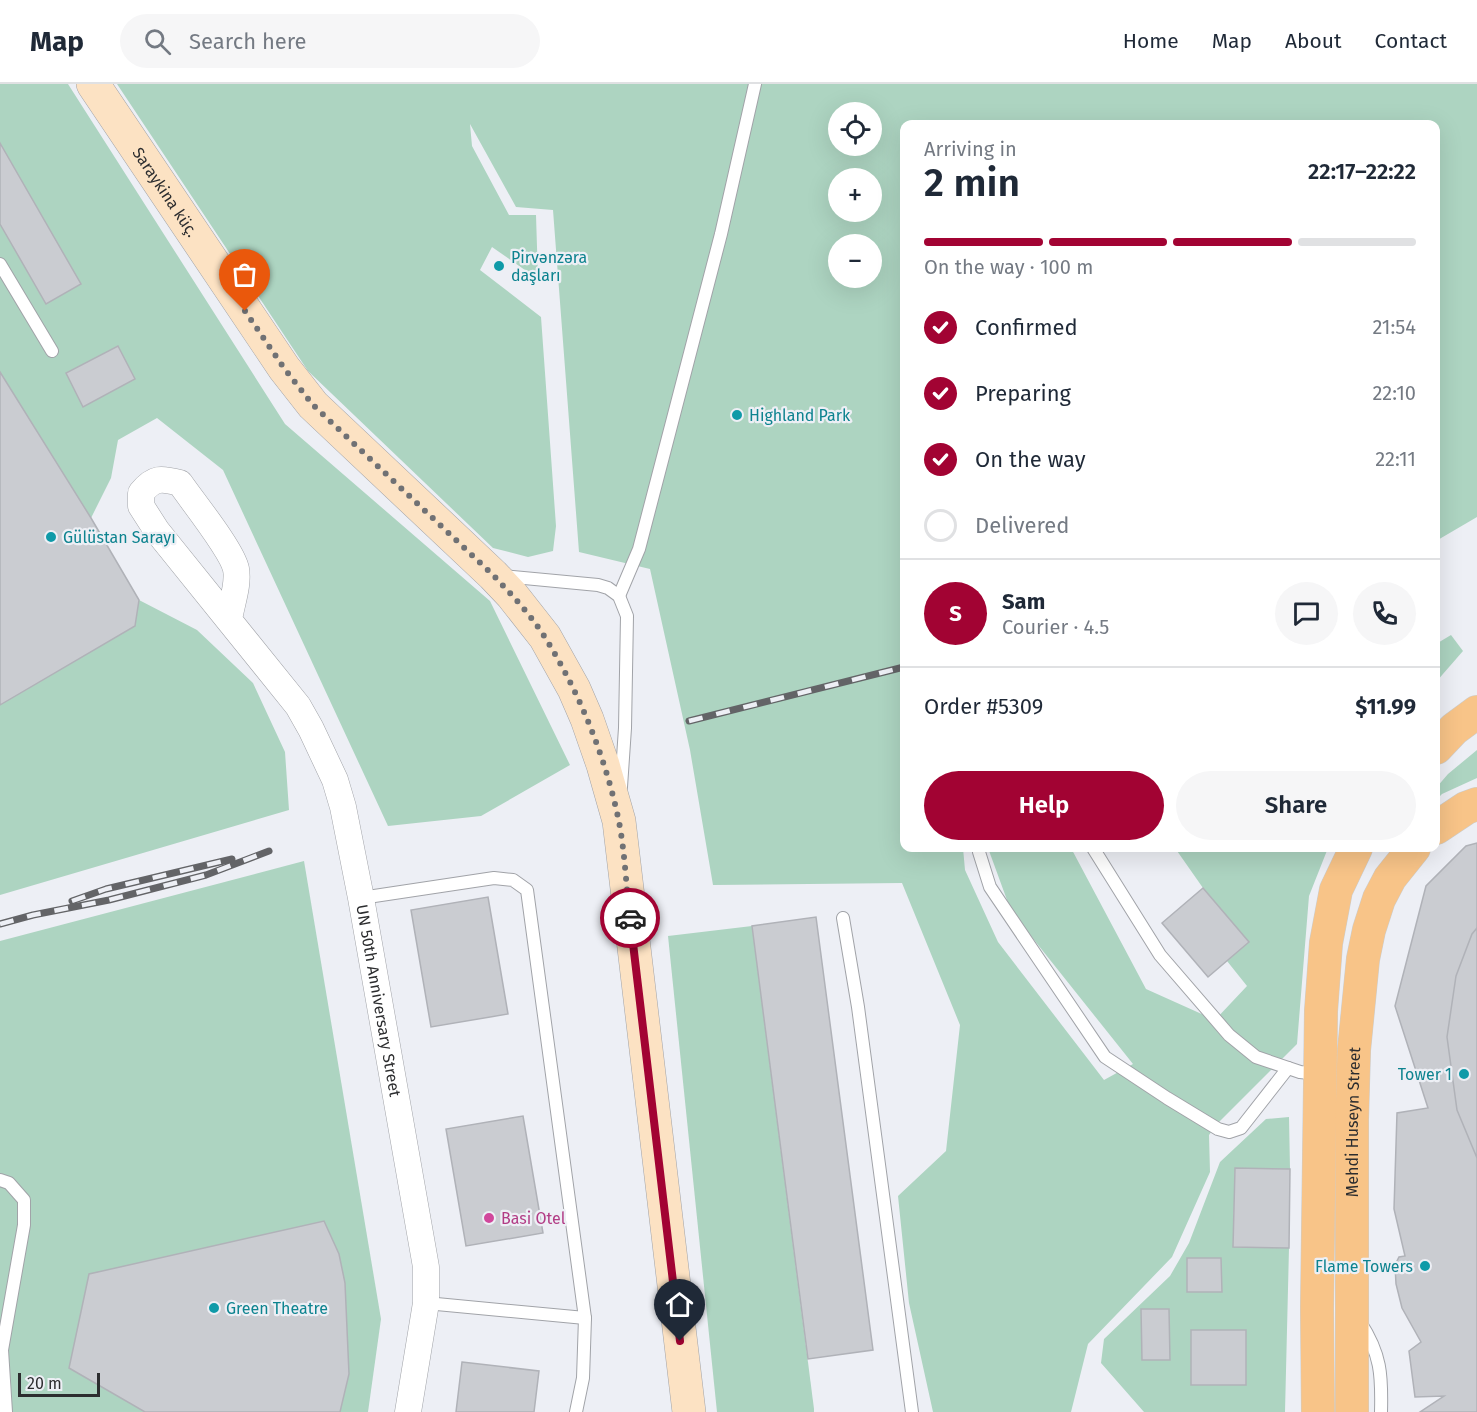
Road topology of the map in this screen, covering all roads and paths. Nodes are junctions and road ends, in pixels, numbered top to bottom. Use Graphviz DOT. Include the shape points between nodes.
graph roads {
  1 [pos="93,84"];
  2 [pos="755,84"];
  3 [pos="0,264"];
  4 [pos="52,351"];
  5 [pos="493,575"];
  6 [pos="619,596"];
  7 [pos="229,620"];
  8 [pos="1477,804"];
  9 [pos="1440,825"];
  10 [pos="620,831"];
  11 [pos="981,852"];
  12 [pos="1096,852"];
  13 [pos="1354,852"];
  14 [pos="1411,852"];
  15 [pos="361,898"];
  16 [pos="843,918"];
  17 [pos="1304,1071"];
  18 [pos="0,1180"];
  19 [pos="426,1303"];
  20 [pos="1351,1309"];
  21 [pos="585,1318"];
  22 [pos="6,1412"];
  23 [pos="408,1412"];
  24 [pos="576,1412"];
  25 [pos="689,1412"];
  26 [pos="912,1412"];
  27 [pos="1318,1412"];
  28 [pos="1352,1412"];
  29 [pos="1381,1412"];
  1 -- 5 [label="street, Saraykina küç." via="284,368 313,405"];
  2 -- 6 [label="lane" via="718,245 639,549"];
  3 -- 4 [label="lane"];
  5 -- 6 [label="lane" via="598,585"];
  5 -- 10 [label="street" via="545,637 574,689 603,765"];
  6 -- 10 [label="lane" via="627,616"];
  7 -- 7 [label="street, UN 50th Anniversary Street" via="236,569 226,548 180,483 162,478 149,483 141,493 141,506"];
  7 -- 15 [label="street, UN 50th Anniversary Street" via="298,706 311,729 343,807"];
  8 -- 9 [label="main road"];
  10 -- 25 [label="street"];
  11 -- 17 [label="lane" via="990,887 1106,1057 1218,1130 1229,1132 1241,1128"];
  12 -- 17 [label="lane" via="1160,955 1228,1035 1256,1057"];
  13 -- 17 [label="main road" via="1336,890 1326,943 1321,1011"];
  14 -- 20 [label="main road, Mehdi Huseyn Street" via="1390,878 1380,899 1363,959 1354,1050"];
  15 -- 19 [label="street, UN 50th Anniversary Street" via="426,1267"];
  15 -- 21 [label="lane" via="494,878 513,880 527,890"];
  16 -- 26 [label="lane"];
  17 -- 27 [label="main road" via="1317,1308"];
  18 -- 22 [label="lane" via="24,1200 24,1225 2,1350"];
  19 -- 21 [label="lane"];
  19 -- 23 [label="street, UN 50th Anniversary Street"];
  20 -- 28 [label="main road, Mehdi Huseyn Street"];
  20 -- 29 [label="lane" via="1372,1341 1382,1377"];
  21 -- 24 [label="lane" via="583,1378"];
}
